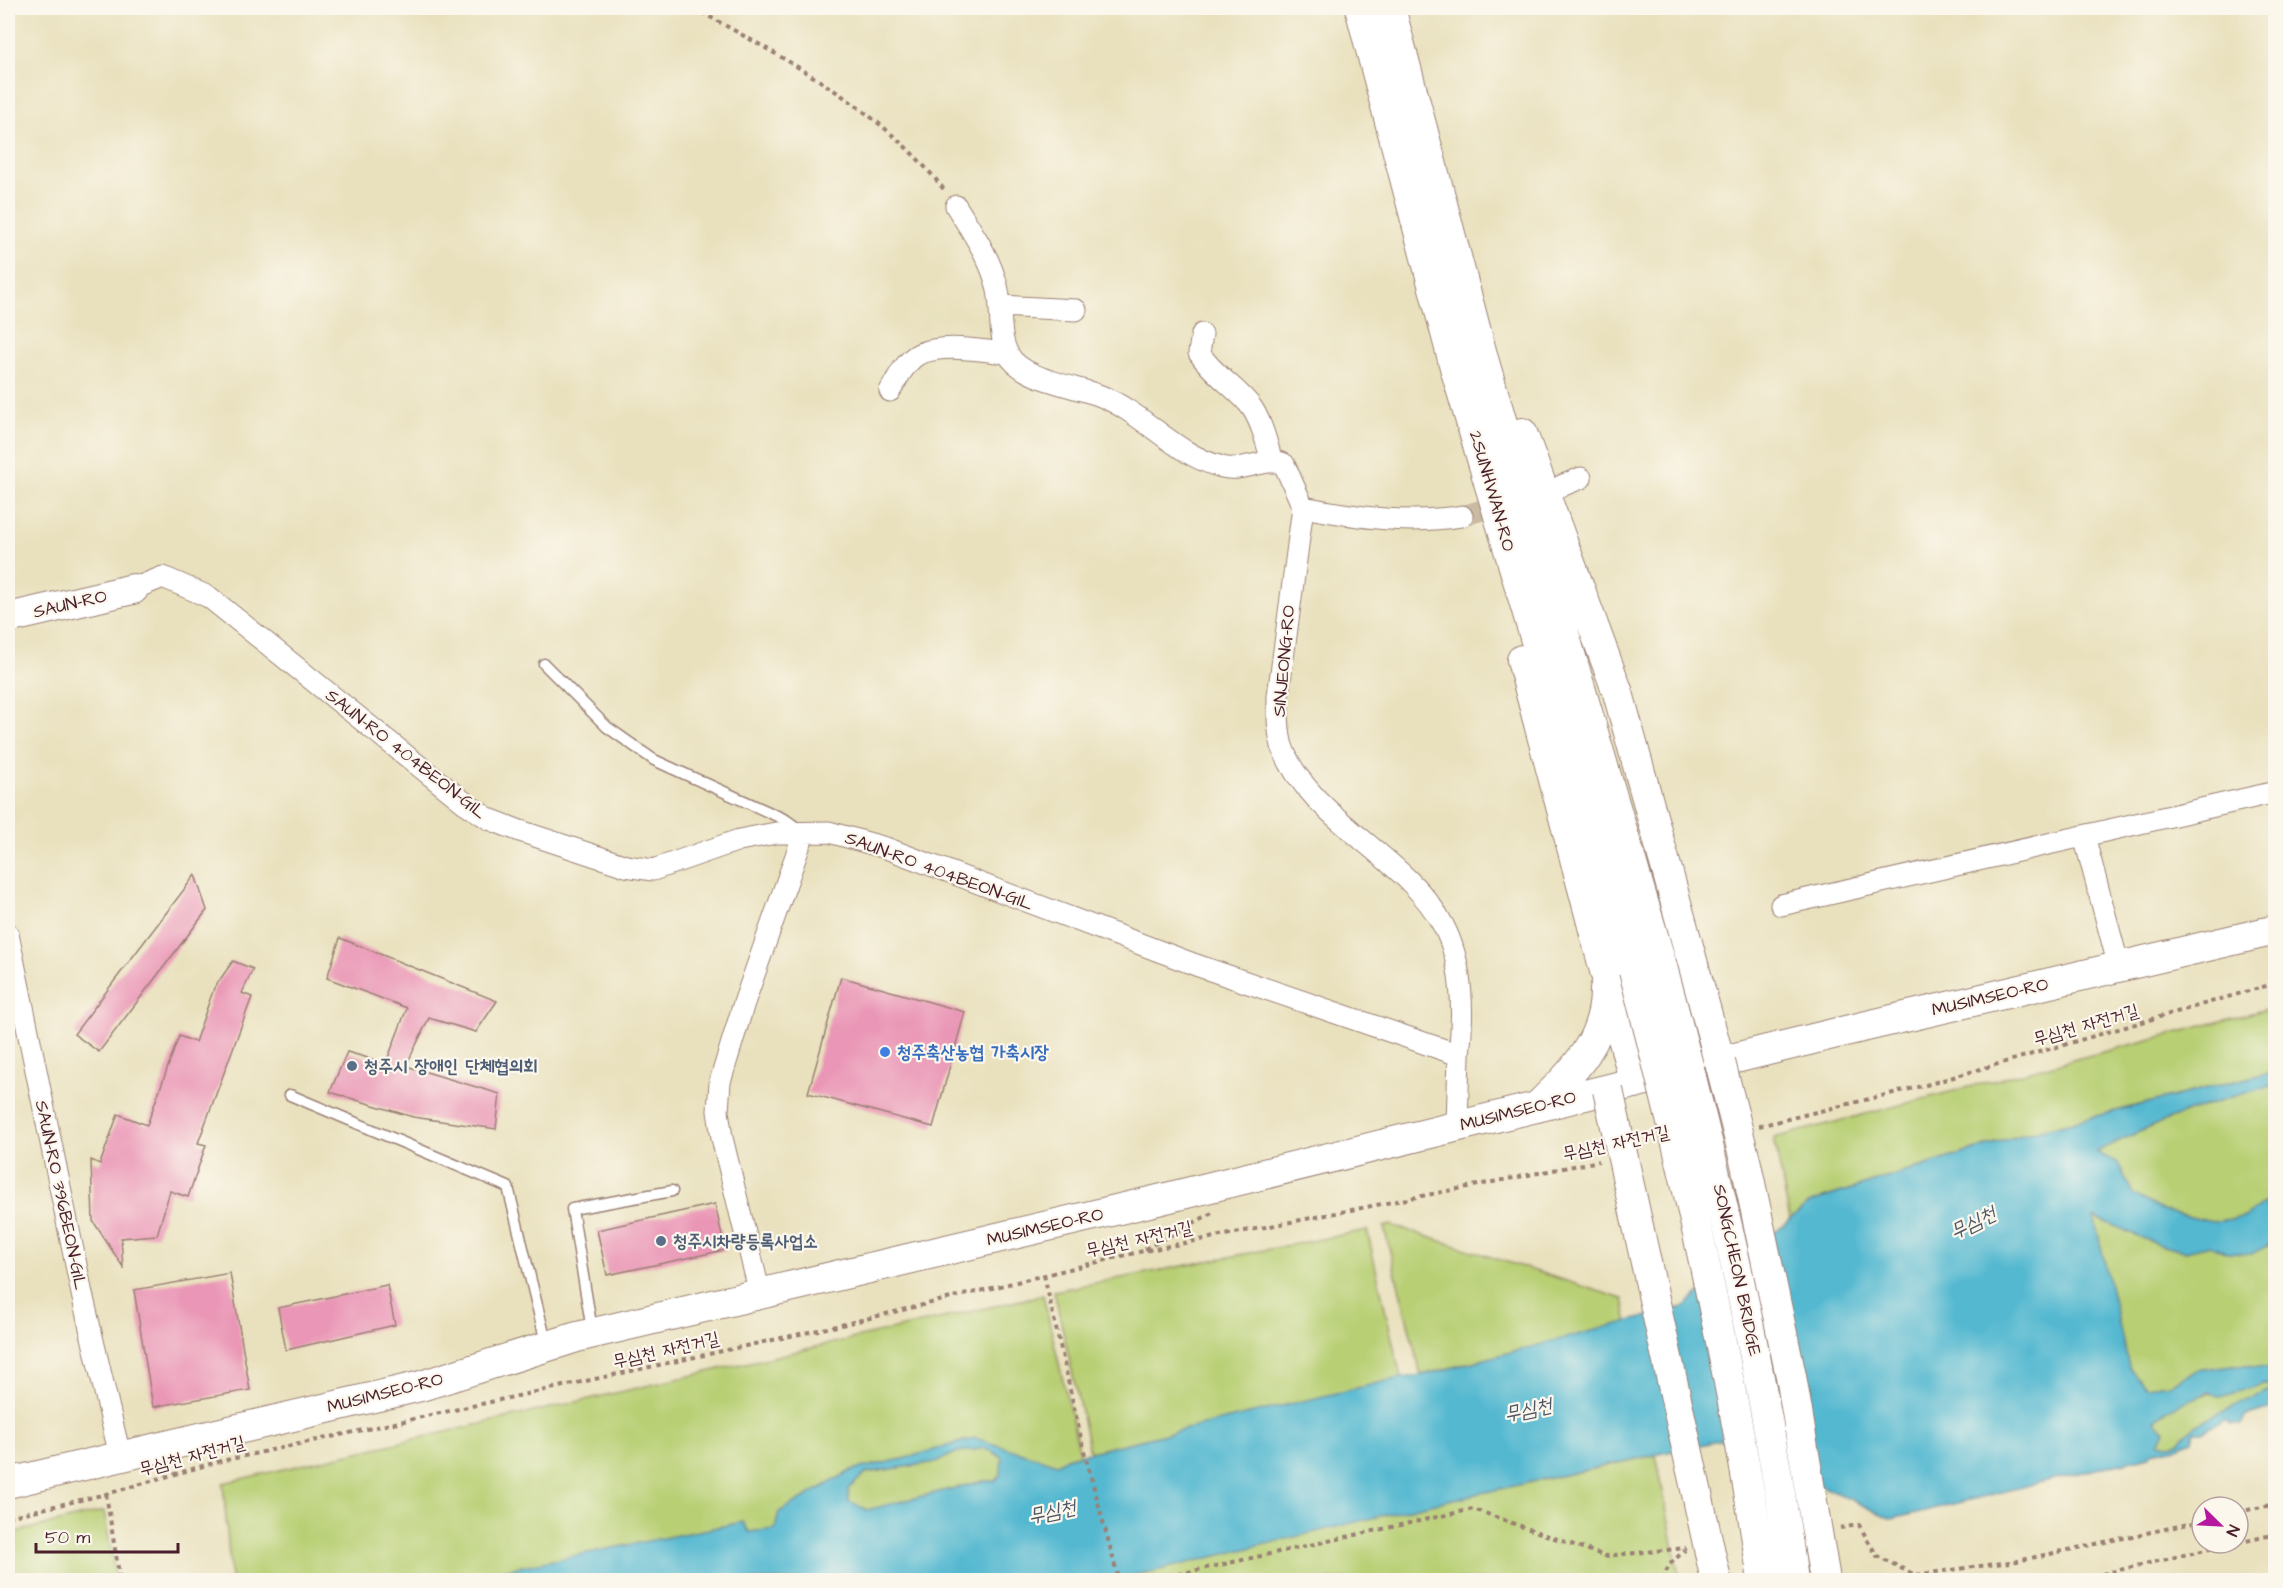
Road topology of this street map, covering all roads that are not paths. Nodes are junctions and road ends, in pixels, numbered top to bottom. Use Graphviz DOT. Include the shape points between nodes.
graph roads {
  1 [pos="1360,8"];
  2 [pos="1390,8"];
  3 [pos="956,206"];
  4 [pos="1000,306"];
  5 [pos="1076,310"];
  6 [pos="1441,314"];
  7 [pos="1202,334"];
  8 [pos="1008,353"];
  9 [pos="1484,362"];
  10 [pos="890,391"];
  11 [pos="1272,462"];
  12 [pos="1581,478"];
  13 [pos="1561,486"];
  14 [pos="1303,507"];
  15 [pos="1462,516"];
  16 [pos="133,589"];
  17 [pos="8,618"];
  18 [pos="544,664"];
  19 [pos="2276,792"];
  20 [pos="804,833"];
  21 [pos="2084,836"];
  22 [pos="1781,905"];
  23 [pos="2276,930"];
  24 [pos="8,934"];
  25 [pos="1604,965"];
  26 [pos="1647,967"];
  27 [pos="1692,967"];
  28 [pos="2119,967"];
  29 [pos="1615,1005"];
  30 [pos="1459,1055"];
  31 [pos="1720,1062"];
  32 [pos="1622,1086"];
  33 [pos="290,1095"];
  34 [pos="1537,1107"];
  35 [pos="1457,1126"];
  36 [pos="672,1191"];
  37 [pos="760,1294"];
  38 [pos="592,1333"];
  39 [pos="547,1346"];
  40 [pos="120,1456"];
  41 [pos="8,1483"];
  42 [pos="1716,1581"];
  43 [pos="1762,1581"];
  44 [pos="1793,1581"];
  45 [pos="1825,1581"];
  1 -- 6 [label="street, 2SUNHWAN-RO"];
  2 -- 9 [label="street, 2SUNHWAN-RO"];
  3 -- 4 [label="street" via="985,253 998,287"];
  4 -- 5 [label="street"];
  4 -- 8 [label="street"];
  6 -- 25 [label="street" via="1444,376 1498,557"];
  6 -- 26 [label="street, 2SUNHWAN-RO"];
  7 -- 11 [label="street" via="1199,353 1210,371 1251,408"];
  8 -- 10 [label="street" via="937,350 917,354"];
  8 -- 11 [label="street" via="1030,372 1117,403 1199,460 1224,468"];
  9 -- 26 [label="street, 2SUNHWAN-RO"];
  9 -- 27 [label="street" via="1528,444 1618,693"];
  11 -- 14 [label="street" via="1284,464"];
  12 -- 13 [label="street"];
  14 -- 15 [label="street" via="1405,522"];
  14 -- 30 [label="street, SINJEONG-RO" via="1278,696 1282,745 1311,793 1420,893 1443,924 1454,951 1460,986"];
  16 -- 17 [label="street, SAUN-RO"];
  16 -- 20 [label="street, SAUN-RO 404BEON-GIL" via="163,577 209,597 465,803 489,819 520,831 626,866 653,870 740,840 776,833"];
  18 -- 20 [label="lane" via="607,727 654,760 786,820"];
  19 -- 21 [label="street"];
  20 -- 30 [label="street, SAUN-RO 404BEON-GIL" via="829,832 886,848 1196,965"];
  20 -- 37 [label="street" via="720,1082 718,1111 722,1138"];
  21 -- 22 [label="street"];
  21 -- 28 [label="street"];
  23 -- 28 [label="street, MUSIMSEO-RO"];
  24 -- 40 [label="street, SAUN-RO 396BEON-GIL"];
  25 -- 29 [label="street"];
  25 -- 34 [label="street" via="1605,1003 1590,1049 1575,1070"];
  26 -- 43 [label="street, SONGCHEON BRIDGE, bridge" via="1671,1113 1721,1338"];
  26 -- 44 [label="street, SONGCHEON BRIDGE, bridge" via="1700,1109 1752,1331"];
  27 -- 29 [label="street" via="1682,999 1667,1013 1639,1018"];
  27 -- 31 [label="street"];
  28 -- 31 [label="street, MUSIMSEO-RO"];
  29 -- 32 [label="street"];
  30 -- 35 [label="street"];
  31 -- 32 [label="street, MUSIMSEO-RO"];
  31 -- 45 [label="street, bridge" via="1791,1376"];
  32 -- 34 [label="street, MUSIMSEO-RO"];
  32 -- 42 [label="street, bridge"];
  33 -- 39 [label="lane" via="508,1187"];
  34 -- 35 [label="street, MUSIMSEO-RO"];
  35 -- 37 [label="street, MUSIMSEO-RO"];
  36 -- 38 [label="lane" via="572,1209"];
  37 -- 38 [label="street, MUSIMSEO-RO"];
  38 -- 39 [label="street, MUSIMSEO-RO"];
  39 -- 40 [label="street, MUSIMSEO-RO" via="421,1386"];
  40 -- 41 [label="street, MUSIMSEO-RO"];
}
